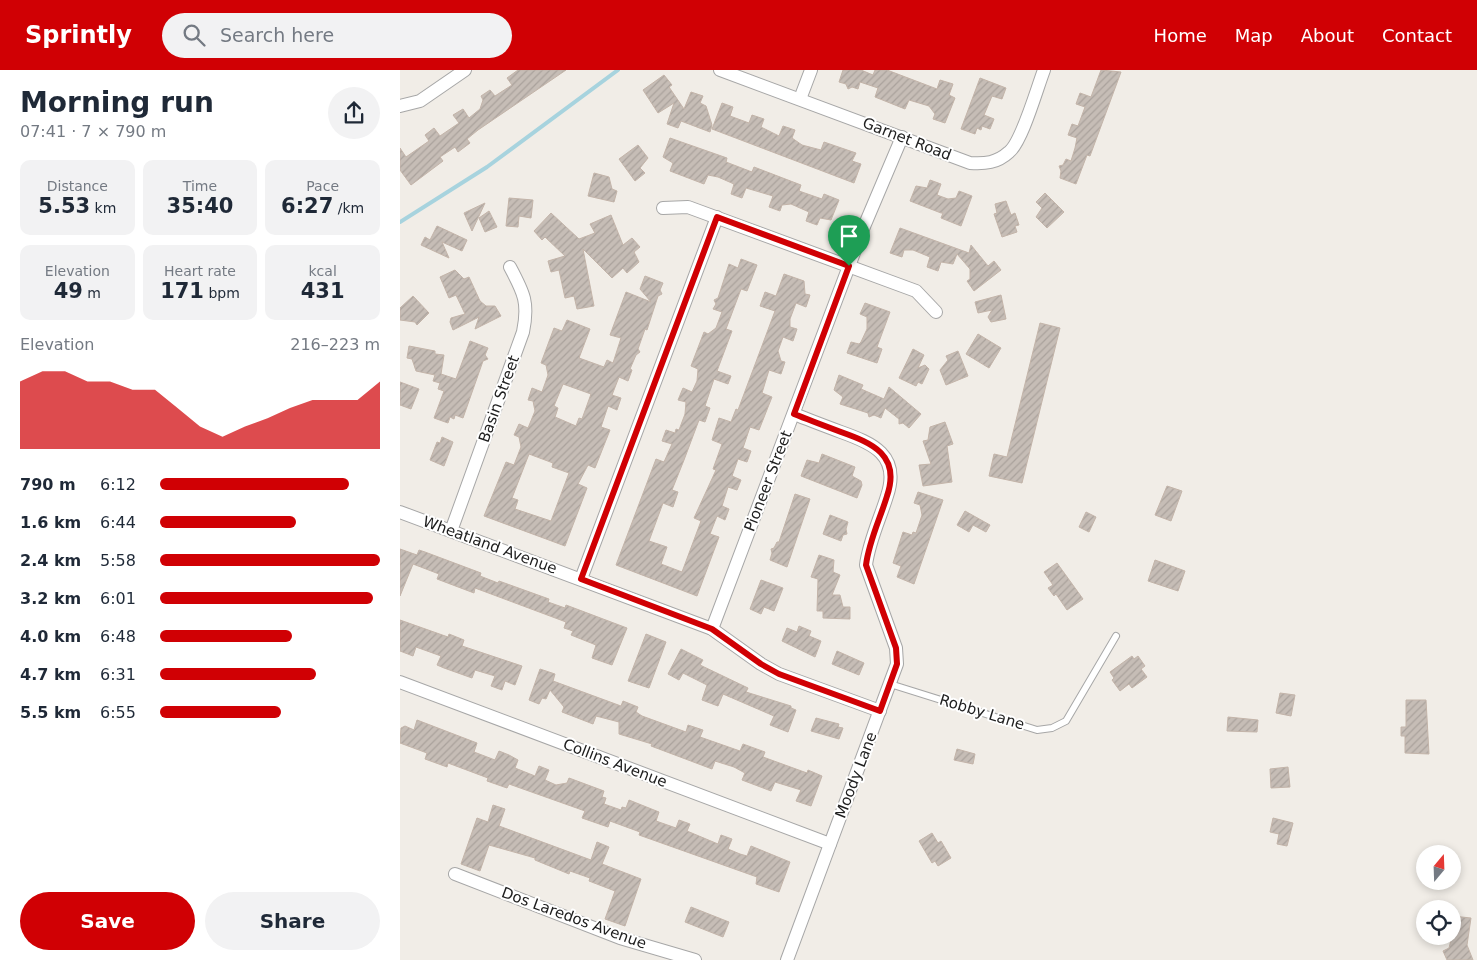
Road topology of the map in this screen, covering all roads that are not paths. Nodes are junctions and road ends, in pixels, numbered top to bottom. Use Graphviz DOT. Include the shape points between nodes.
graph roads {
  1 [pos="466,70"];
  2 [pos="720,70"];
  3 [pos="810,70"];
  4 [pos="1044,70"];
  5 [pos="800,99"];
  6 [pos="400,106"];
  7 [pos="902,137"];
  8 [pos="663,208"];
  9 [pos="717,217"];
  10 [pos="849,266"];
  11 [pos="510,267"];
  12 [pos="936,312"];
  13 [pos="794,414"];
  14 [pos="400,512"];
  15 [pos="451,531"];
  16 [pos="581,579"];
  17 [pos="712,629"];
  18 [pos="1116,636"];
  19 [pos="400,682"];
  20 [pos="890,684"];
  21 [pos="880,711"];
  22 [pos="830,844"];
  23 [pos="454,874"];
  24 [pos="695,960"];
  25 [pos="787,960"];
  1 -- 6 [label="street" via="420,101"];
  2 -- 5 [label="street, Garnet Road"];
  3 -- 5 [label="street"];
  4 -- 7 [label="street, Garnet Road" via="1011,151 999,160 986,164 970,163"];
  5 -- 7 [label="street, Garnet Road"];
  7 -- 10 [label="street, Pioneer Street"];
  8 -- 9 [label="street" via="688,207"];
  9 -- 10 [label="street"];
  9 -- 16 [label="street"];
  10 -- 12 [label="street" via="916,292"];
  10 -- 13 [label="street, Pioneer Street"];
  11 -- 15 [label="street, Basin Street" via="525,294 527,314 523,332"];
  13 -- 17 [label="street, Pioneer Street"];
  13 -- 20 [label="street, Moody Lane" via="868,442 881,451 889,463 888,493 866,565 896,648 897,664"];
  14 -- 15 [label="street, Wheatland Avenue"];
  15 -- 16 [label="street, Wheatland Avenue"];
  16 -- 17 [label="street, Wheatland Avenue"];
  17 -- 21 [label="street, Wheatland Avenue" via="779,674"];
  18 -- 20 [label="lane, Robby Lane" via="1066,721 1052,728 1037,730"];
  19 -- 22 [label="street, Collins Avenue"];
  20 -- 21 [label="street, Moody Lane"];
  21 -- 22 [label="street, Moody Lane"];
  22 -- 25 [label="street, Moody Lane"];
  23 -- 24 [label="street, Dos Laredos Avenue" via="620,938"];
}
